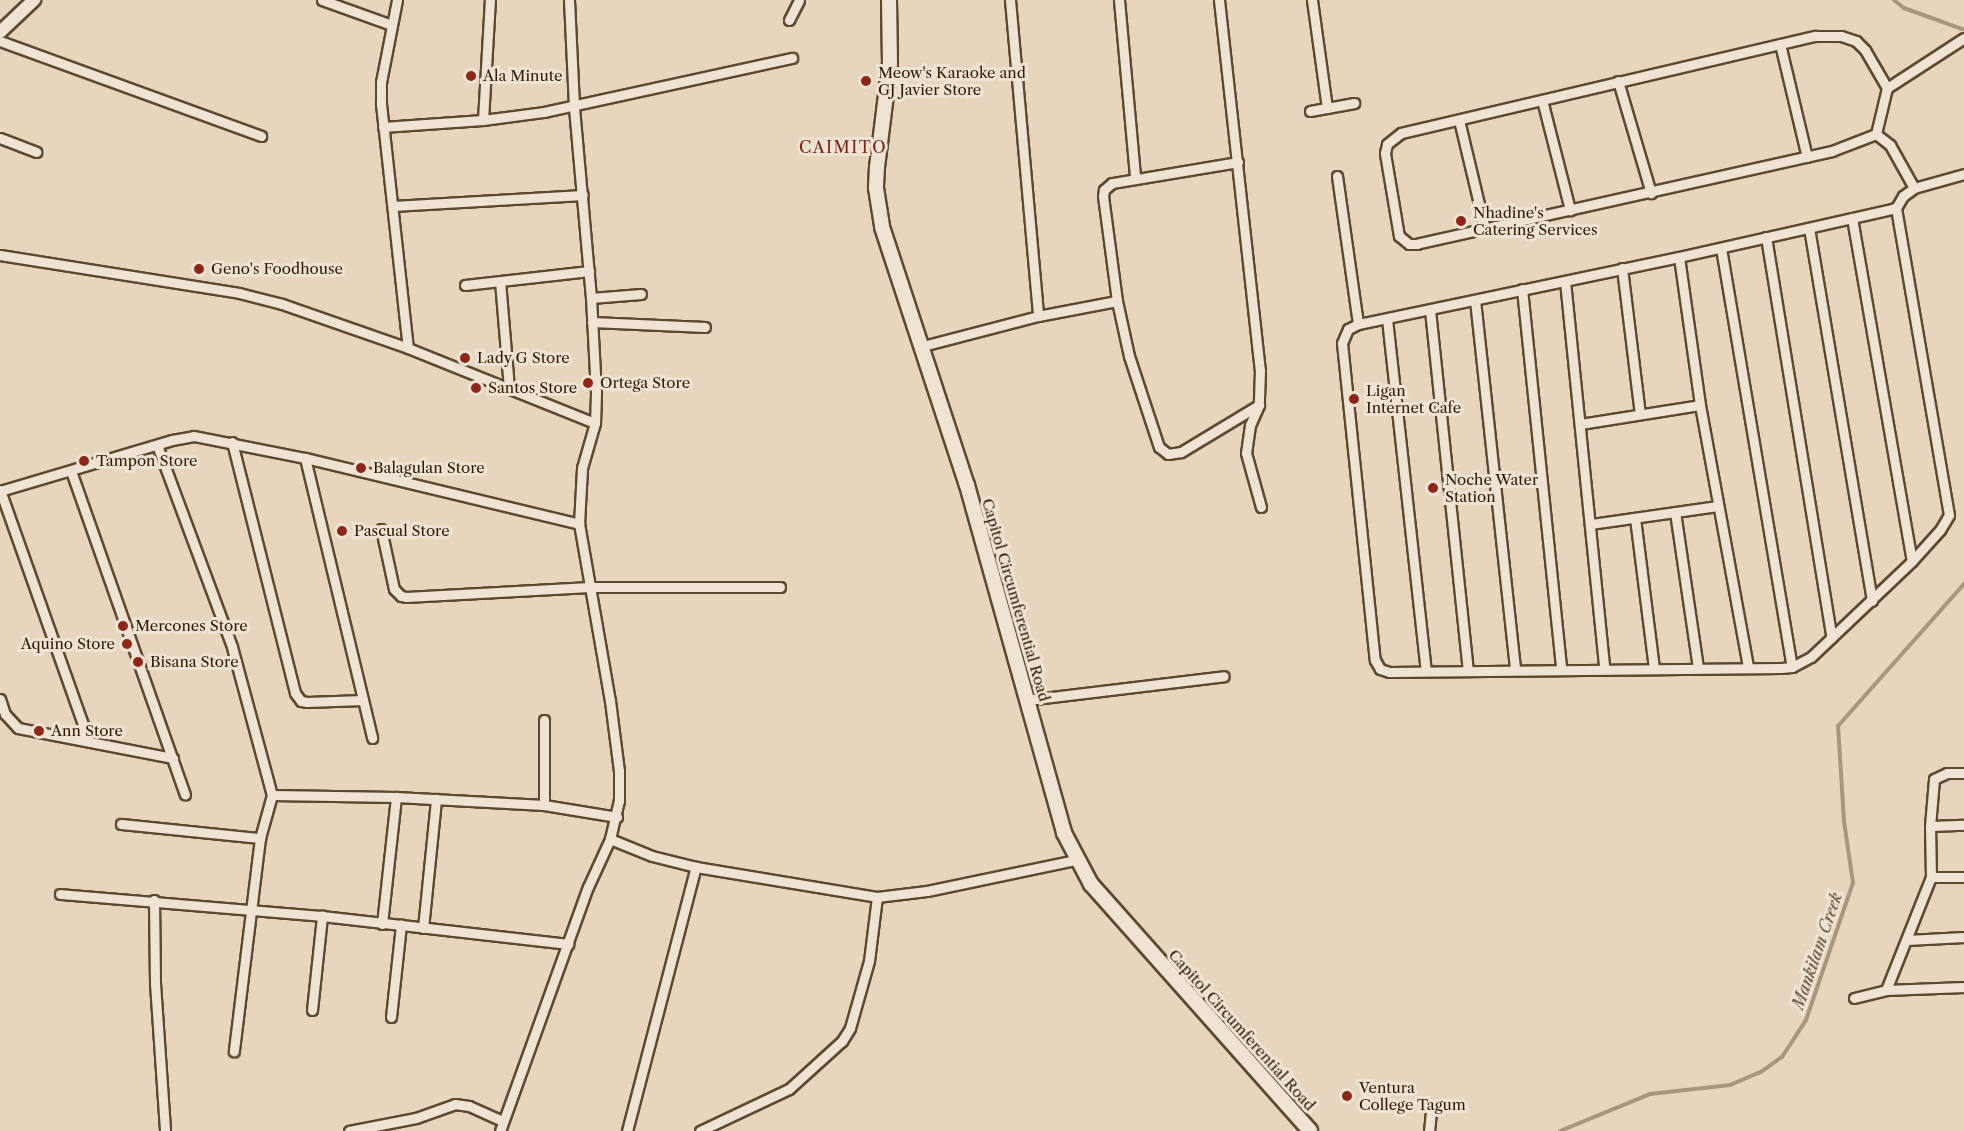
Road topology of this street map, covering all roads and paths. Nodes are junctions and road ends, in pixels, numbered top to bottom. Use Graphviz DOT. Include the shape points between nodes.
graph roads {
  1 [pos="34,0"];
  2 [pos="322,0"];
  3 [pos="397,0"];
  4 [pos="489,0"];
  5 [pos="569,0"];
  6 [pos="799,0"];
  7 [pos="889,0"];
  8 [pos="1010,0"];
  9 [pos="1119,0"];
  10 [pos="1219,0"];
  11 [pos="1312,0"];
  12 [pos="789,20"];
  13 [pos="392,25"];
  14 [pos="0,32"];
  15 [pos="1964,38"];
  16 [pos="0,42"];
  17 [pos="1780,44"];
  18 [pos="792,58"];
  19 [pos="1618,81"];
  20 [pos="1887,88"];
  21 [pos="1542,100"];
  22 [pos="1354,103"];
  23 [pos="574,106"];
  24 [pos="1327,108"];
  25 [pos="1310,111"];
  26 [pos="483,120"];
  27 [pos="1459,120"];
  28 [pos="383,127"];
  29 [pos="1876,134"];
  30 [pos="261,136"];
  31 [pos="0,138"];
  32 [pos="36,152"];
  33 [pos="1807,157"];
  34 [pos="1238,162"];
  35 [pos="1964,174"];
  36 [pos="1337,176"];
  37 [pos="1135,177"];
  38 [pos="1914,188"];
  39 [pos="1651,193"];
  40 [pos="583,195"];
  41 [pos="393,206"];
  42 [pos="1896,208"];
  43 [pos="1569,210"];
  44 [pos="1852,218"];
  45 [pos="1809,228"];
  46 [pos="1485,229"];
  47 [pos="1766,237"];
  48 [pos="1721,248"];
  49 [pos="0,255"];
  50 [pos="1679,257"];
  51 [pos="1622,268"];
  52 [pos="589,271"];
  53 [pos="1565,280"];
  54 [pos="500,281"];
  55 [pos="465,285"];
  56 [pos="1522,289"];
  57 [pos="641,294"];
  58 [pos="591,297"];
  59 [pos="1474,300"];
  60 [pos="1117,301"];
  61 [pos="1430,310"];
  62 [pos="1038,316"];
  63 [pos="1387,319"];
  64 [pos="592,322"];
  65 [pos="1358,324"];
  66 [pos="705,327"];
  67 [pos="919,347"];
  68 [pos="408,348"];
  69 [pos="509,389"];
  70 [pos="1258,405"];
  71 [pos="1700,405"];
  72 [pos="1640,414"];
  73 [pos="595,423"];
  74 [pos="1580,424"];
  75 [pos="232,442"];
  76 [pos="158,444"];
  77 [pos="305,458"];
  78 [pos="71,471"];
  79 [pos="0,490"];
  80 [pos="1717,506"];
  81 [pos="1261,507"];
  82 [pos="1675,512"];
  83 [pos="1635,518"];
  84 [pos="579,524"];
  85 [pos="1592,524"];
  86 [pos="381,529"];
  87 [pos="1912,561"];
  88 [pos="590,586"];
  89 [pos="780,587"];
  90 [pos="1872,601"];
  91 [pos="1832,638"];
  92 [pos="1748,667"];
  93 [pos="1792,667"];
  94 [pos="1604,668"];
  95 [pos="1654,668"];
  96 [pos="1698,668"];
  97 [pos="1561,669"];
  98 [pos="1515,670"];
  99 [pos="1426,671"];
  100 [pos="1468,671"];
  101 [pos="1224,676"];
  102 [pos="0,699"];
  103 [pos="363,700"];
  104 [pos="1028,700"];
  105 [pos="544,720"];
  106 [pos="372,738"];
  107 [pos="89,742"];
  108 [pos="173,758"];
  109 [pos="1964,773"];
  110 [pos="185,794"];
  111 [pos="272,795"];
  112 [pos="396,797"];
  113 [pos="436,800"];
  114 [pos="544,806"];
  115 [pos="617,817"];
  116 [pos="121,824"];
  117 [pos="1964,825"];
  118 [pos="1930,826"];
  119 [pos="260,838"];
  120 [pos="610,839"];
  121 [pos="1076,860"];
  122 [pos="696,867"];
  123 [pos="1931,877"];
  124 [pos="1964,877"];
  125 [pos="60,894"];
  126 [pos="877,897"];
  127 [pos="154,900"];
  128 [pos="250,910"];
  129 [pos="322,916"];
  130 [pos="382,924"];
  131 [pos="401,926"];
  132 [pos="423,928"];
  133 [pos="1964,937"];
  134 [pos="1907,940"];
  135 [pos="568,944"];
  136 [pos="1964,987"];
  137 [pos="1886,990"];
  138 [pos="1854,998"];
  139 [pos="312,1010"];
  140 [pos="391,1017"];
  141 [pos="234,1051"];
  142 [pos="1431,1111"];
  143 [pos="503,1121"];
  144 [pos="165,1131"];
  145 [pos="350,1131"];
  146 [pos="500,1131"];
  147 [pos="627,1131"];
  148 [pos="700,1131"];
  149 [pos="1310,1131"];
  150 [pos="1429,1131"];
  1 -- 14 [label="street"];
  2 -- 13 [label="street"];
  3 -- 13 [label="street"];
  4 -- 26 [label="street"];
  5 -- 23 [label="street"];
  6 -- 12 [label="street"];
  7 -- 67 [label="main road, Capitol Circumferential Road" via="891,63 877,167 877,197 891,261"];
  8 -- 62 [label="street"];
  9 -- 37 [label="street"];
  10 -- 34 [label="street"];
  11 -- 24 [label="street"];
  13 -- 28 [label="street" via="381,82"];
  15 -- 20 [label="street"];
  16 -- 30 [label="street"];
  17 -- 19 [label="street"];
  17 -- 20 [label="street" via="1816,36 1848,37 1865,50"];
  17 -- 33 [label="street"];
  18 -- 23 [label="street"];
  19 -- 21 [label="street"];
  19 -- 39 [label="street"];
  20 -- 29 [label="street"];
  21 -- 27 [label="street"];
  21 -- 43 [label="street"];
  22 -- 24 [label="street"];
  23 -- 26 [label="street"];
  23 -- 40 [label="street"];
  24 -- 25 [label="street"];
  26 -- 28 [label="street"];
  27 -- 46 [label="street"];
  27 -- 46 [label="street" via="1401,133 1387,144 1385,153 1397,228 1404,241 1417,244"];
  28 -- 41 [label="street"];
  29 -- 33 [label="street"];
  29 -- 38 [label="street" via="1890,145"];
  31 -- 32 [label="street"];
  33 -- 39 [label="street"];
  34 -- 37 [label="street"];
  34 -- 70 [label="street" via="1260,370"];
  35 -- 38 [label="street"];
  36 -- 65 [label="street"];
  37 -- 60 [label="street" via="1112,183 1104,190"];
  38 -- 42 [label="street"];
  39 -- 43 [label="street"];
  40 -- 41 [label="street"];
  40 -- 52 [label="street"];
  41 -- 68 [label="street"];
  42 -- 44 [label="street"];
  42 -- 87 [label="street" via="1949,507 1945,523"];
  43 -- 46 [label="street"];
  44 -- 45 [label="street"];
  44 -- 87 [label="street"];
  45 -- 47 [label="street"];
  45 -- 90 [label="street"];
  47 -- 48 [label="street"];
  47 -- 91 [label="street"];
  48 -- 50 [label="street"];
  48 -- 93 [label="street"];
  49 -- 68 [label="street" via="260,298"];
  50 -- 51 [label="street"];
  50 -- 71 [label="street"];
  51 -- 53 [label="street"];
  51 -- 72 [label="street"];
  52 -- 54 [label="street"];
  52 -- 58 [label="street"];
  53 -- 56 [label="street"];
  53 -- 74 [label="street"];
  54 -- 55 [label="street"];
  54 -- 69 [label="street"];
  56 -- 59 [label="street"];
  56 -- 97 [label="street"];
  57 -- 58 [label="street"];
  58 -- 64 [label="street"];
  59 -- 61 [label="street"];
  59 -- 98 [label="street"];
  60 -- 62 [label="street"];
  60 -- 70 [label="street" via="1129,356 1163,451 1181,452"];
  61 -- 63 [label="street"];
  61 -- 100 [label="street"];
  62 -- 67 [label="street"];
  63 -- 65 [label="street"];
  63 -- 99 [label="street"];
  64 -- 66 [label="street"];
  64 -- 73 [label="street"];
  65 -- 99 [label="street" via="1348,329 1342,343 1375,660 1385,671"];
  67 -- 104 [label="main road, Capitol Circumferential Road" via="966,485"];
  68 -- 69 [label="street"];
  69 -- 73 [label="street"];
  70 -- 81 [label="street" via="1250,424 1246,453"];
  71 -- 72 [label="street"];
  71 -- 80 [label="street"];
  72 -- 74 [label="street"];
  73 -- 84 [label="street" via="582,468"];
  74 -- 85 [label="street"];
  75 -- 76 [label="street" via="194,436"];
  75 -- 77 [label="street"];
  75 -- 103 [label="street" via="295,693 307,702"];
  76 -- 78 [label="street"];
  76 -- 111 [label="street" via="222,616"];
  77 -- 84 [label="street"];
  77 -- 103 [label="street"];
  78 -- 79 [label="street"];
  78 -- 108 [label="street"];
  79 -- 107 [label="street"];
  80 -- 82 [label="street"];
  80 -- 92 [label="street"];
  82 -- 83 [label="street"];
  82 -- 96 [label="street"];
  83 -- 85 [label="street"];
  83 -- 95 [label="street"];
  84 -- 88 [label="street"];
  85 -- 94 [label="street"];
  86 -- 88 [label="street" via="392,582 400,596"];
  87 -- 90 [label="street"];
  88 -- 89 [label="street"];
  88 -- 115 [label="street" via="618,759"];
  90 -- 91 [label="street"];
  91 -- 93 [label="street" via="1811,657"];
  92 -- 93 [label="street"];
  92 -- 96 [label="street"];
  94 -- 95 [label="street"];
  94 -- 97 [label="street"];
  95 -- 96 [label="street"];
  97 -- 98 [label="street"];
  98 -- 100 [label="street"];
  99 -- 100 [label="street"];
  101 -- 104 [label="street"];
  102 -- 107 [label="street" via="5,714 18,728"];
  103 -- 106 [label="street"];
  104 -- 121 [label="main road, Capitol Circumferential Road" via="1061,822"];
  105 -- 114 [label="street"];
  107 -- 108 [label="street"];
  108 -- 110 [label="street"];
  109 -- 118 [label="street" via="1947,773 1934,779"];
  111 -- 112 [label="street"];
  111 -- 119 [label="street"];
  112 -- 113 [label="street"];
  112 -- 130 [label="street"];
  113 -- 114 [label="street"];
  113 -- 132 [label="street"];
  114 -- 115 [label="street"];
  115 -- 120 [label="street"];
  116 -- 119 [label="street"];
  117 -- 118 [label="street"];
  118 -- 123 [label="street"];
  119 -- 128 [label="street"];
  120 -- 122 [label="street" via="652,856"];
  120 -- 135 [label="street"];
  121 -- 126 [label="street" via="927,891"];
  121 -- 149 [label="main road, Capitol Circumferential Road" via="1097,892"];
  122 -- 126 [label="street"];
  122 -- 147 [label="street"];
  123 -- 124 [label="street"];
  123 -- 134 [label="street"];
  125 -- 127 [label="street"];
  126 -- 148 [label="street" via="869,961 850,1028 842,1041 789,1089"];
  127 -- 128 [label="street"];
  127 -- 144 [label="street"];
  128 -- 129 [label="street"];
  128 -- 141 [label="street"];
  129 -- 130 [label="street"];
  129 -- 139 [label="street"];
  130 -- 131 [label="street"];
  131 -- 132 [label="street"];
  131 -- 140 [label="street"];
  132 -- 135 [label="street"];
  133 -- 134 [label="street"];
  134 -- 137 [label="street"];
  135 -- 143 [label="street"];
  136 -- 137 [label="street"];
  137 -- 138 [label="street"];
  142 -- 150 [label="street"];
  143 -- 145 [label="street" via="455,1104 416,1118"];
  143 -- 146 [label="street"];
}
